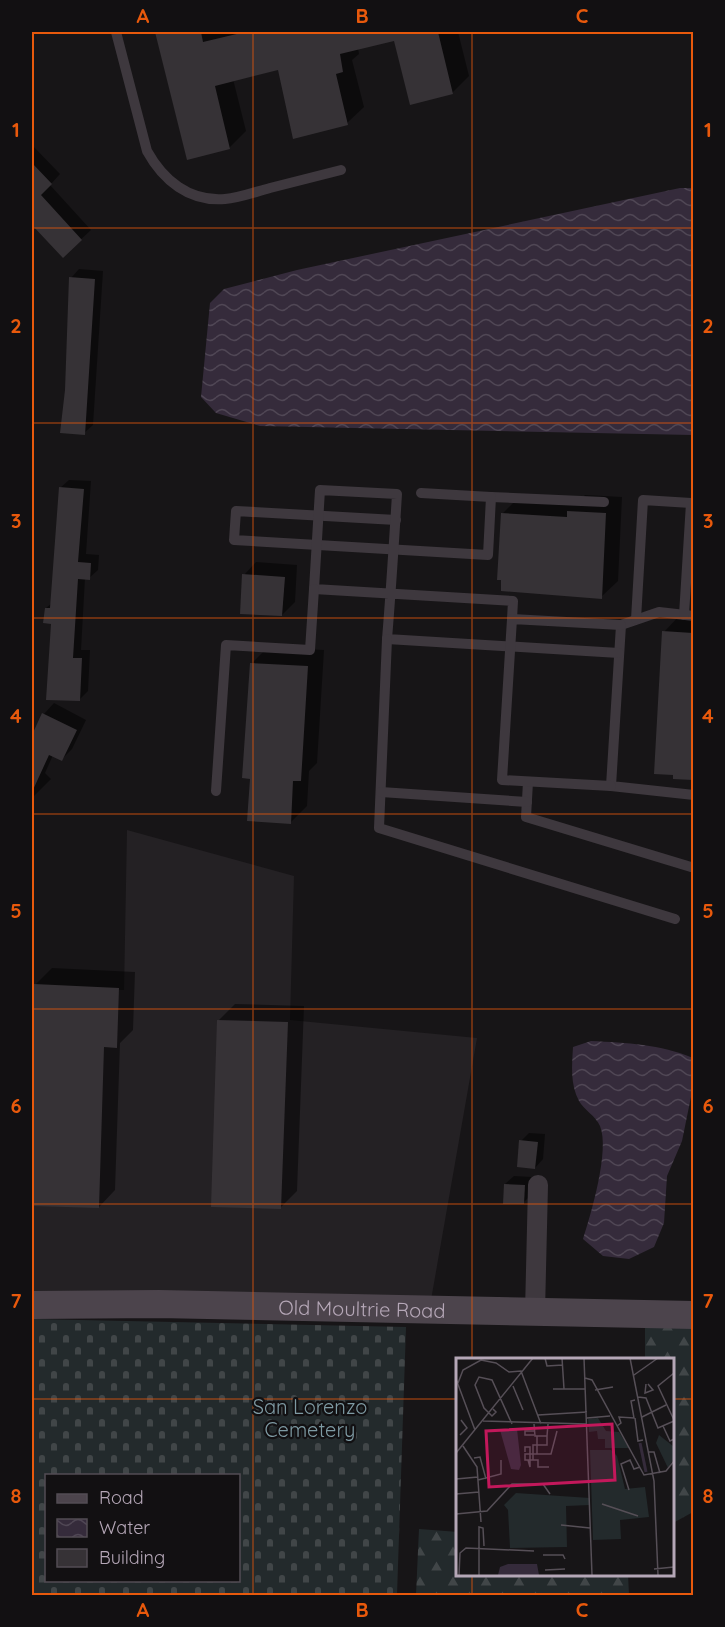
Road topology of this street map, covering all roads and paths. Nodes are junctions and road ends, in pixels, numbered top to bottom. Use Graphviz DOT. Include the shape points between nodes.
graph roads {
  1 [pos="116,32"];
  2 [pos="341,170"];
  3 [pos="421,493"];
  4 [pos="491,497"];
  5 [pos="604,502"];
  6 [pos="319,516"];
  7 [pos="396,520"];
  8 [pos="316,546"];
  9 [pos="393,551"];
  10 [pos="314,589"];
  11 [pos="390,593"];
  12 [pos="689,616"];
  13 [pos="512,619"];
  14 [pos="636,620"];
  15 [pos="621,625"];
  16 [pos="387,639"];
  17 [pos="510,647"];
  18 [pos="619,653"];
  19 [pos="528,782"];
  20 [pos="611,786"];
  21 [pos="216,791"];
  22 [pos="381,792"];
  23 [pos="693,795"];
  24 [pos="527,802"];
  25 [pos="691,867"];
  26 [pos="675,919"];
  27 [pos="538,1185"];
  28 [pos="32,1305"];
  29 [pos="536,1311"];
  30 [pos="693,1316"];
  1 -- 2 [label="lane" via="147,151 157,168 183,190 197,196 226,199"];
  3 -- 4 [label="lane"];
  4 -- 5 [label="lane"];
  4 -- 9 [label="lane" via="488,555"];
  6 -- 7 [label="lane"];
  6 -- 7 [label="lane" via="320,490 386,493 398,494"];
  6 -- 8 [label="lane"];
  6 -- 8 [label="lane" via="236,511 234,540"];
  7 -- 9 [label="lane"];
  8 -- 9 [label="lane"];
  8 -- 10 [label="lane"];
  9 -- 11 [label="lane"];
  10 -- 11 [label="lane"];
  10 -- 21 [label="lane" via="310,650 226,645"];
  11 -- 13 [label="lane" via="513,601"];
  11 -- 16 [label="lane"];
  12 -- 14 [label="lane" via="658,612"];
  12 -- 14 [label="lane" via="691,503 643,501"];
  13 -- 15 [label="lane"];
  13 -- 17 [label="lane"];
  14 -- 15 [label="lane"];
  15 -- 18 [label="lane"];
  16 -- 17 [label="lane"];
  16 -- 22 [label="lane"];
  17 -- 18 [label="lane"];
  17 -- 19 [label="lane" via="502,780"];
  18 -- 20 [label="lane"];
  19 -- 20 [label="lane"];
  19 -- 24 [label="lane"];
  20 -- 23 [label="lane"];
  22 -- 24 [label="lane"];
  22 -- 26 [label="lane" via="379,828"];
  24 -- 25 [label="lane" via="526,817"];
  27 -- 29 [label="street"];
  28 -- 29 [label="main road, Old Moultrie Road"];
  29 -- 30 [label="main road, Old Moultrie Road"];
}
